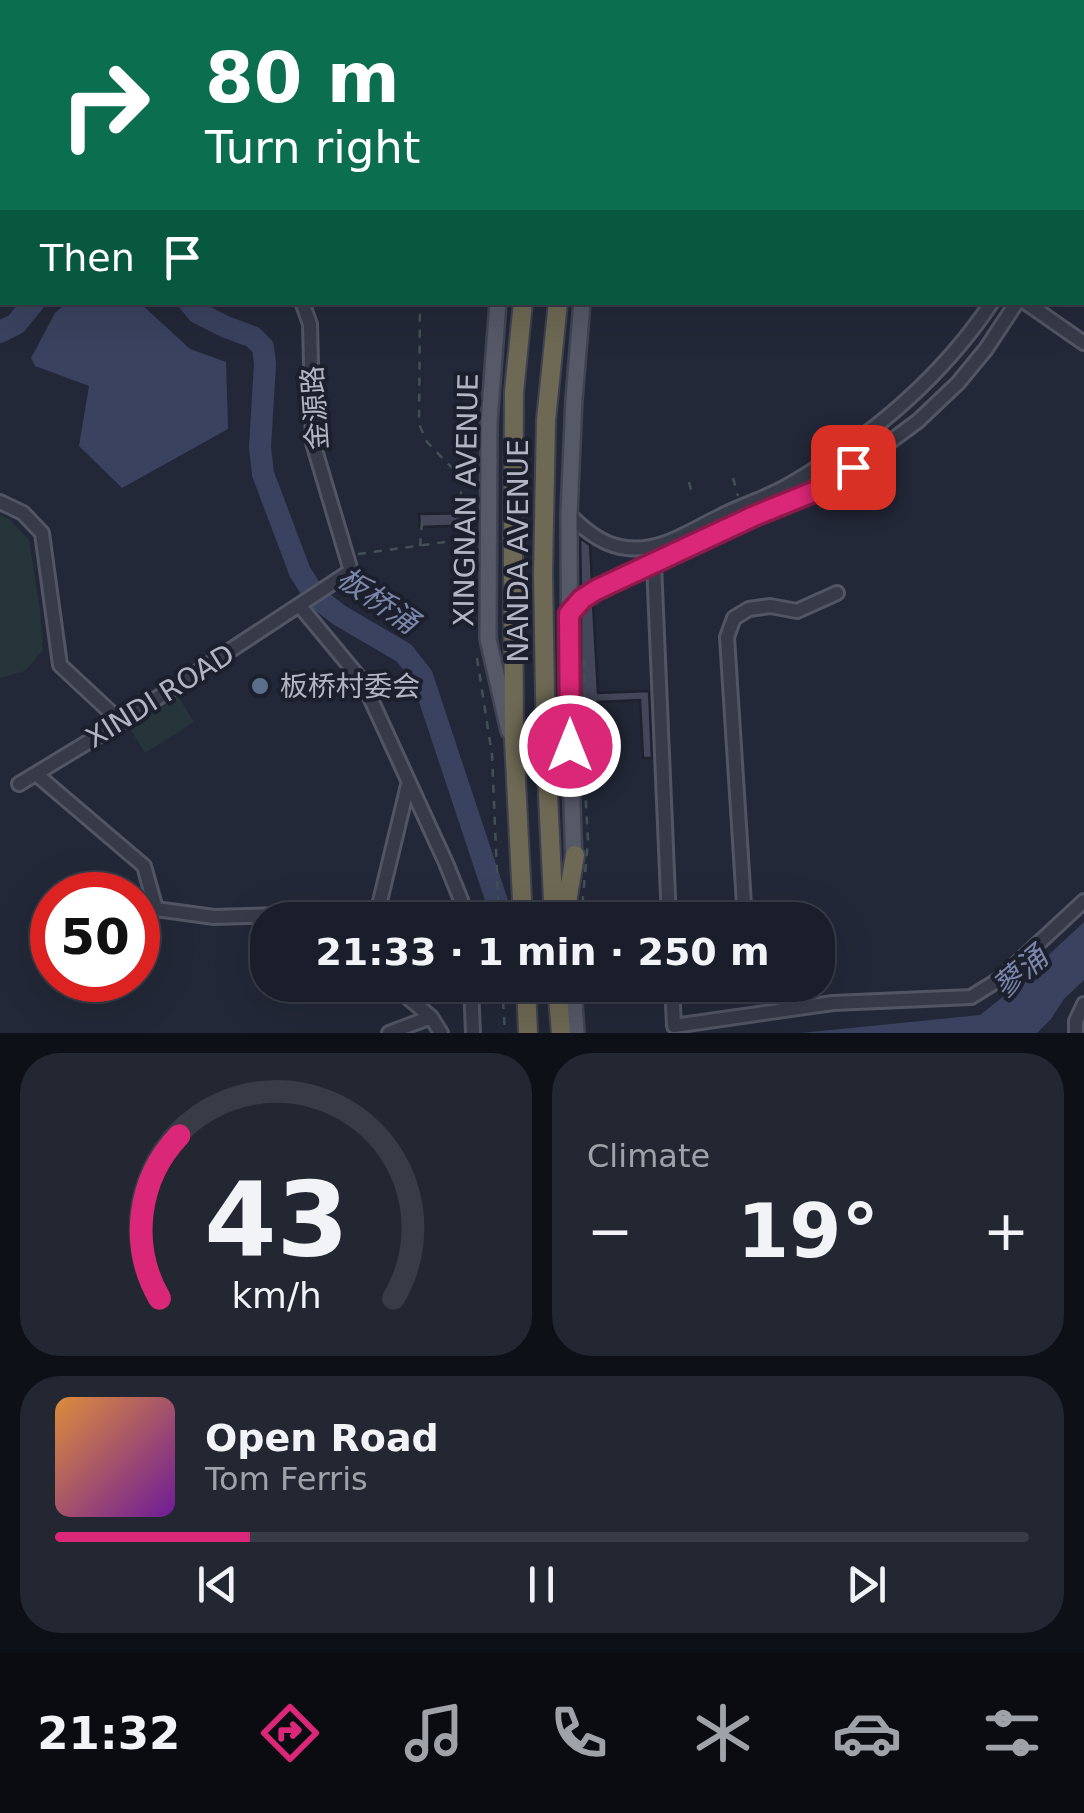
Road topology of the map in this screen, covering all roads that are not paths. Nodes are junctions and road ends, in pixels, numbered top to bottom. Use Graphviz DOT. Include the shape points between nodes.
graph roads {
  1 [pos="303,305"];
  2 [pos="498,305"];
  3 [pos="523,305"];
  4 [pos="558,305"];
  5 [pos="582,305"];
  6 [pos="990,305"];
  7 [pos="1015,305"];
  8 [pos="1029,305"];
  9 [pos="1061,327"];
  10 [pos="1084,327"];
  11 [pos="1084,343"];
  12 [pos="841,451"];
  13 [pos="853,467"];
  14 [pos="0,502"];
  15 [pos="735,510"];
  16 [pos="569,514"];
  17 [pos="735,527"];
  18 [pos="654,564"];
  19 [pos="351,571"];
  20 [pos="837,593"];
  21 [pos="300,606"];
  22 [pos="569,614"];
  23 [pos="121,722"];
  24 [pos="515,756"];
  25 [pos="36,774"];
  26 [pos="19,784"];
  27 [pos="408,785"];
  28 [pos="574,855"];
  29 [pos="1084,901"];
  30 [pos="379,902"];
  31 [pos="462,902"];
  32 [pos="522,902"];
  33 [pos="553,902"];
  34 [pos="567,902"];
  35 [pos="573,902"];
  36 [pos="668,902"];
  37 [pos="744,902"];
  38 [pos="250,918"];
  39 [pos="413,1002"];
  40 [pos="472,1002"];
  41 [pos="527,1002"];
  42 [pos="558,1002"];
  43 [pos="575,1002"];
  44 [pos="674,1002"];
  45 [pos="791,1002"];
  46 [pos="1084,1004"];
  47 [pos="810,1007"];
  48 [pos="431,1017"];
  49 [pos="676,1028"];
  50 [pos="389,1033"];
  51 [pos="441,1033"];
  52 [pos="473,1033"];
  53 [pos="528,1033"];
  54 [pos="560,1033"];
  55 [pos="576,1033"];
  56 [pos="1076,1033"];
  1 -- 19 [label="street, 金源路" via="310,324 313,444"];
  2 -- 24 [label="main road, XINGNAN AVENUE" via="489,423 488,639"];
  3 -- 24 [label="highway, NANDA AVENUE" via="514,392"];
  4 -- 33 [label="highway, NANDA AVENUE" via="546,420 544,574"];
  5 -- 16 [label="main road"];
  6 -- 12 [label="street" via="906,403"];
  7 -- 13 [label="street" via="958,384"];
  8 -- 9 [label="street"];
  9 -- 10 [label="street"];
  9 -- 11 [label="street"];
  12 -- 13 [label="street"];
  12 -- 15 [label="street"];
  13 -- 17 [label="street"];
  14 -- 23 [label="street" via="42,533 60,665"];
  15 -- 16 [label="street" via="655,548 612,545"];
  15 -- 17 [label="street"];
  16 -- 22 [label="main road"];
  17 -- 18 [label="street"];
  18 -- 22 [label="street" via="596,590"];
  18 -- 36 [label="street"];
  19 -- 21 [label="street, XINDI ROAD"];
  20 -- 37 [label="street" via="796,611 748,608 734,618 727,637"];
  21 -- 23 [label="street, XINDI ROAD"];
  21 -- 27 [label="street" via="363,682"];
  22 -- 28 [label="main road" via="577,749"];
  23 -- 25 [label="street, XINDI ROAD"];
  24 -- 32 [label="highway, NANDA AVENUE"];
  25 -- 26 [label="street, XINDI ROAD"];
  25 -- 38 [label="street" via="144,866 156,909"];
  27 -- 30 [label="street"];
  27 -- 31 [label="street"];
  28 -- 34 [label="highway"];
  28 -- 35 [label="main road"];
  29 -- 47 [label="street" via="1000,979 971,997"];
  39 -- 48 [label="street"];
  40 -- 52 [label="street"];
  41 -- 53 [label="highway"];
  42 -- 54 [label="highway"];
  43 -- 55 [label="main road"];
  44 -- 49 [label="street"];
  45 -- 47 [label="street"];
  46 -- 56 [label="street"];
  47 -- 49 [label="street"];
  48 -- 50 [label="street"];
  48 -- 51 [label="street"];
}
